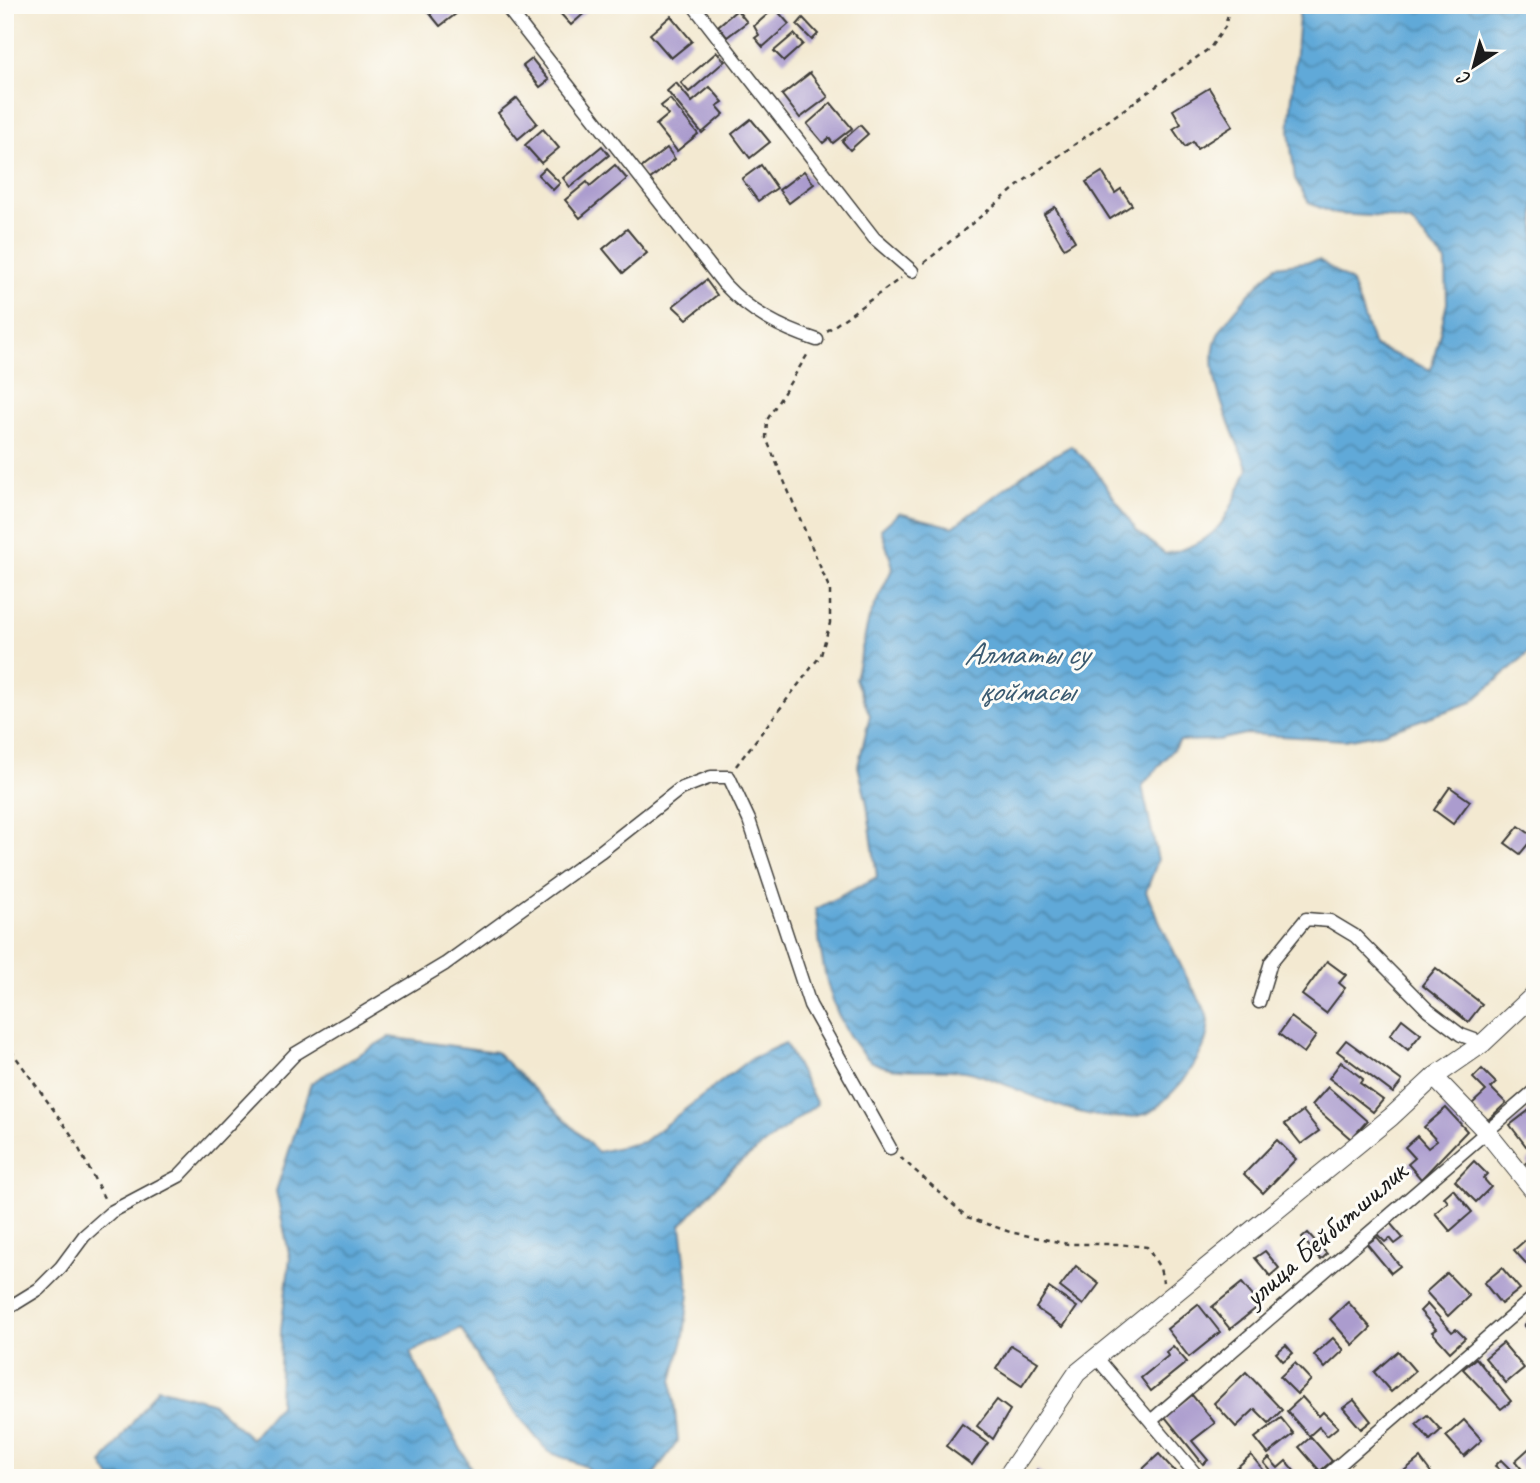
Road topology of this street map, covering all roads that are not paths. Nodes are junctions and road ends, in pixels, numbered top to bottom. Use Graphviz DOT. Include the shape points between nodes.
graph roads {
  1 [pos="505,5"];
  2 [pos="694,5"];
  3 [pos="912,271"];
  4 [pos="817,340"];
  5 [pos="1535,994"];
  6 [pos="1259,1002"];
  7 [pos="1483,1043"];
  8 [pos="1434,1077"];
  9 [pos="1535,1090"];
  10 [pos="1485,1130"];
  11 [pos="890,1148"];
  12 [pos="1535,1192"];
  13 [pos="1535,1296"];
  14 [pos="5,1310"];
  15 [pos="1097,1357"];
  16 [pos="1152,1420"];
  17 [pos="1006,1478"];
  18 [pos="1199,1478"];
  19 [pos="1324,1478"];
  1 -- 4 [label="street" via="742,304 766,320"];
  2 -- 3 [label="street" via="874,239"];
  5 -- 7 [label="street"];
  6 -- 7 [label="street" via="1271,962 1306,919 1330,921 1355,936 1428,1010 1461,1035"];
  7 -- 8 [label="street"];
  8 -- 10 [label="street"];
  8 -- 15 [label="street"];
  9 -- 10 [label="street, улица Бейбитшилик"];
  10 -- 12 [label="street"];
  10 -- 16 [label="street, улица Бейбитшилик"];
  11 -- 14 [label="street" via="810,1005 749,820 729,777 710,777 680,789 445,964 295,1054 179,1176 111,1212 39,1289"];
  13 -- 19 [label="street"];
  15 -- 16 [label="street"];
  15 -- 17 [label="street" via="1077,1373"];
  16 -- 18 [label="street"];
}
